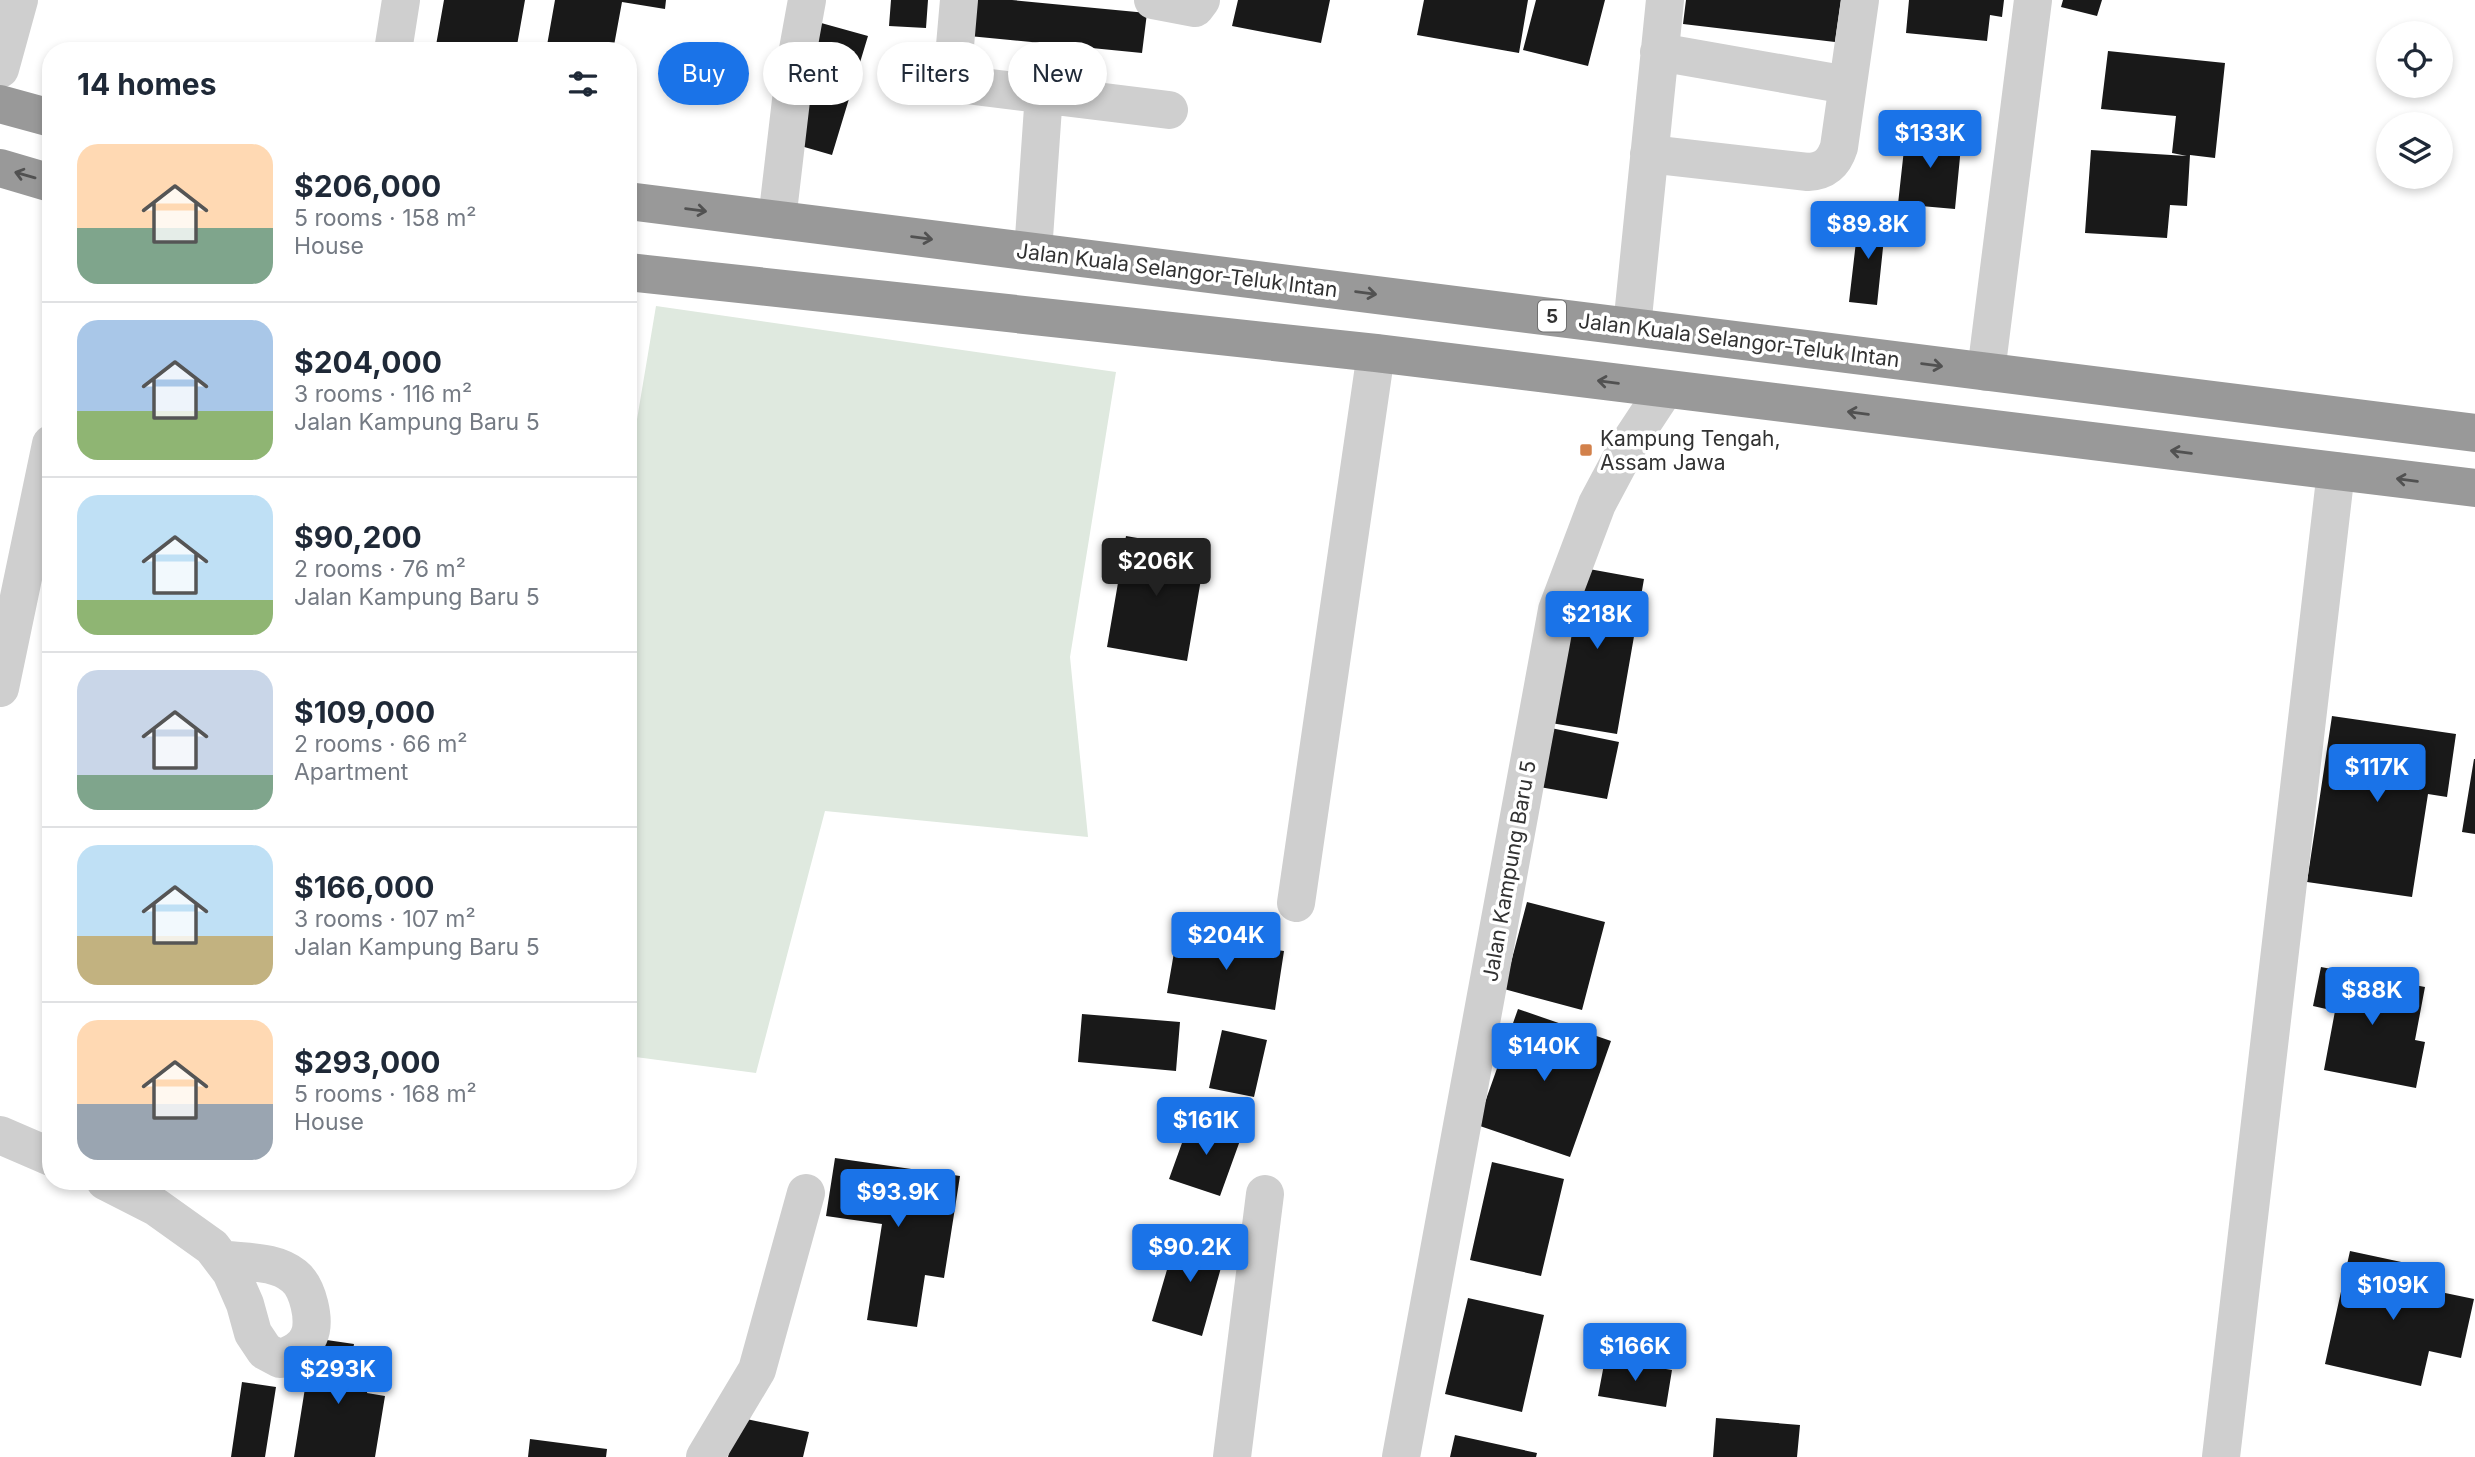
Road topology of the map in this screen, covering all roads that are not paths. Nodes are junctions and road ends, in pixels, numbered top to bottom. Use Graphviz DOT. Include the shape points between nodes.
graph roads {
  1 [pos="19,0"];
  2 [pos="401,0"];
  3 [pos="807,0"];
  4 [pos="959,0"];
  5 [pos="1153,0"];
  6 [pos="1201,0"];
  7 [pos="1665,0"];
  8 [pos="1860,0"];
  9 [pos="2033,0"];
  10 [pos="394,42"];
  11 [pos="1659,52"];
  12 [pos="0,69"];
  13 [pos="1847,85"];
  14 [pos="1008,89"];
  15 [pos="1107,102"];
  16 [pos="0,104"];
  17 [pos="1043,105"];
  18 [pos="1169,110"];
  19 [pos="42,116"];
  20 [pos="1649,154"];
  21 [pos="0,168"];
  22 [pos="42,180"];
  23 [pos="637,202"];
  24 [pos="777,220"];
  25 [pos="1032,252"];
  26 [pos="637,273"];
  27 [pos="1632,327"];
  28 [pos="1376,353"];
  29 [pos="1986,372"];
  30 [pos="1665,390"];
  31 [pos="2475,433"];
  32 [pos="2336,471"];
  33 [pos="42,487"];
  34 [pos="2475,488"];
  35 [pos="0,688"];
  36 [pos="1296,903"];
  37 [pos="0,1135"];
  38 [pos="42,1153"];
  39 [pos="123,1190"];
  40 [pos="806,1193"];
  41 [pos="1265,1194"];
  42 [pos="222,1259"];
  43 [pos="705,1457"];
  44 [pos="1231,1457"];
  45 [pos="1401,1457"];
  46 [pos="2221,1457"];
  1 -- 12 [label="street"];
  2 -- 10 [label="street"];
  3 -- 24 [label="street"];
  4 -- 14 [label="street" via="952,80"];
  5 -- 6 [label="street" via="1195,8"];
  7 -- 11 [label="street"];
  8 -- 13 [label="street"];
  9 -- 29 [label="street"];
  11 -- 13 [label="street"];
  11 -- 20 [label="street"];
  13 -- 20 [label="street" via="1836,158 1819,171"];
  15 -- 18 [label="street"];
  16 -- 19 [label="highway"];
  17 -- 25 [label="street"];
  20 -- 27 [label="street"];
  22 -- 21 [label="highway, one-way"];
  23 -- 24 [label="highway, Jalan Kuala Selangor-Teluk Intan / 5, one-way"];
  24 -- 25 [label="highway, Jalan Kuala Selangor-Teluk Intan / 5, one-way"];
  25 -- 27 [label="highway, Jalan Kuala Selangor-Teluk Intan / 5, one-way"];
  26 -- 28 [label="highway"];
  27 -- 29 [label="highway, Jalan Kuala Selangor-Teluk Intan / 5, one-way"];
  30 -- 28 [label="highway, one-way"];
  28 -- 36 [label="street"];
  29 -- 31 [label="highway, Jalan Kuala Selangor-Teluk Intan / 5"];
  32 -- 30 [label="highway, one-way"];
  30 -- 45 [label="street, Jalan Kampung Baru 5" via="1630,442 1597,505 1557,610"];
  34 -- 32 [label="highway, one-way"];
  32 -- 46 [label="street"];
  33 -- 35 [label="street"];
  37 -- 38 [label="street"];
  39 -- 42 [label="street" via="156,1207"];
  40 -- 43 [label="street" via="757,1370"];
  41 -- 44 [label="street"];
}
